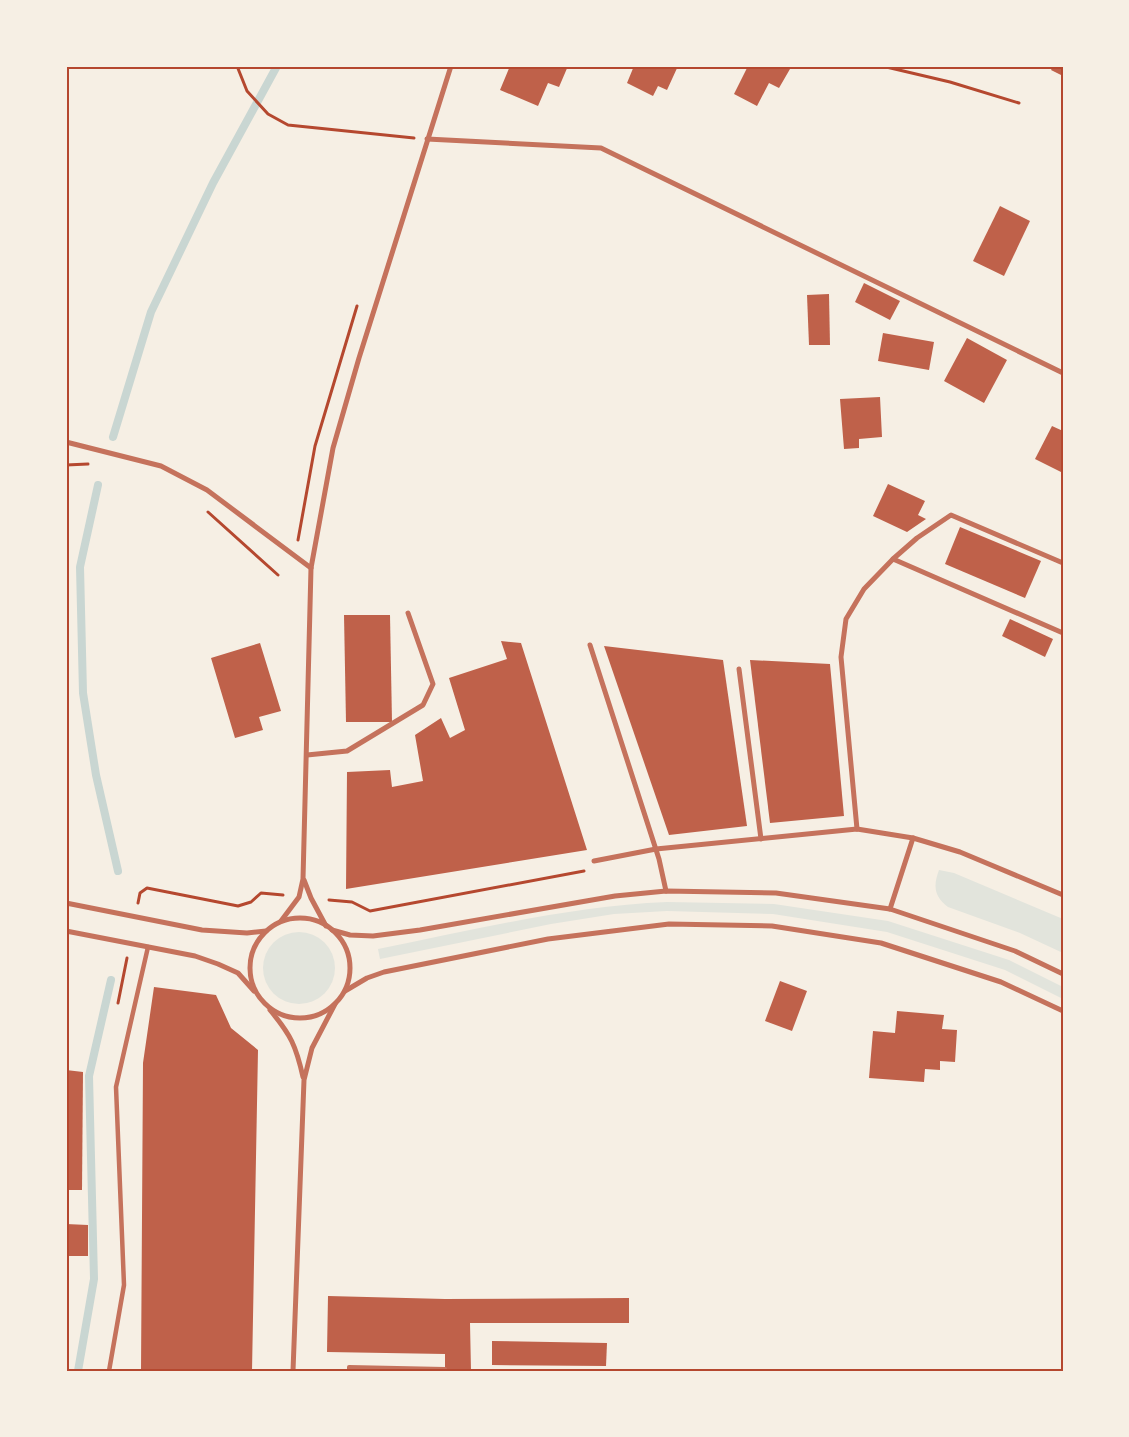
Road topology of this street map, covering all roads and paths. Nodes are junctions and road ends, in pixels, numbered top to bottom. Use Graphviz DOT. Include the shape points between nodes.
graph roads {
  1 [pos="237,66"];
  2 [pos="451,66"];
  3 [pos="882,66"];
  4 [pos="1019,103"];
  5 [pos="427,139"];
  6 [pos="1063,373"];
  7 [pos="66,442"];
  8 [pos="91,464"];
  9 [pos="66,465"];
  10 [pos="201,506"];
  11 [pos="893,559"];
  12 [pos="1063,563"];
  13 [pos="312,568"];
  14 [pos="278,575"];
  15 [pos="408,613"];
  16 [pos="1063,633"];
  17 [pos="590,646"];
  18 [pos="739,669"];
  19 [pos="307,755"];
  20 [pos="857,830"];
  21 [pos="912,838"];
  22 [pos="761,839"];
  23 [pos="656,849"];
  24 [pos="594,861"];
  25 [pos="304,879"];
  26 [pos="666,891"];
  27 [pos="1063,895"];
  28 [pos="66,903"];
  29 [pos="890,910"];
  30 [pos="281,921"];
  31 [pos="330,929"];
  32 [pos="66,931"];
  33 [pos="267,931"];
  34 [pos="148,946"];
  35 [pos="1063,974"];
  36 [pos="345,991"];
  37 [pos="255,992"];
  38 [pos="335,1004"];
  39 [pos="266,1006"];
  40 [pos="1063,1011"];
  41 [pos="304,1080"];
  42 [pos="445,1369"];
  43 [pos="109,1371"];
  44 [pos="293,1371"];
  45 [pos="349,1371"];
  1 -- 5 [label="path" via="247,91 268,114 288,125"];
  2 -- 5 [label="street"];
  3 -- 4 [label="path"];
  5 -- 6 [label="street" via="601,148"];
  5 -- 13 [label="street" via="333,448"];
  7 -- 13 [label="street" via="161,466 207,490"];
  8 -- 9 [label="path"];
  10 -- 14 [label="path"];
  11 -- 12 [label="street" via="951,515"];
  11 -- 16 [label="street"];
  11 -- 20 [label="street" via="864,589 846,619 841,657"];
  13 -- 19 [label="street"];
  15 -- 19 [label="street" via="433,684 422,705 347,751"];
  17 -- 23 [label="street"];
  18 -- 22 [label="street"];
  19 -- 25 [label="street"];
  20 -- 21 [label="street"];
  20 -- 22 [label="street"];
  21 -- 27 [label="street" via="960,852"];
  21 -- 29 [label="street"];
  22 -- 23 [label="street"];
  23 -- 24 [label="street"];
  23 -- 26 [label="street"];
  25 -- 30 [label="street" via="299,897"];
  25 -- 31 [label="street" via="311,898"];
  26 -- 29 [label="street" via="776,893"];
  26 -- 31 [label="street" via="614,896 373,936 350,936"];
  28 -- 33 [label="street" via="202,930"];
  29 -- 35 [label="street" via="1015,951"];
  30 -- 31 [label="street" via="308,919"];
  30 -- 33 [label="street"];
  31 -- 36 [label="street" via="349,958 350,974"];
  32 -- 34 [label="street"];
  33 -- 37 [label="street" via="255,946 250,961"];
  34 -- 37 [label="street" via="218,964 238,973"];
  34 -- 43 [label="street" via="116,1087 124,1285"];
  36 -- 38 [label="street"];
  36 -- 40 [label="street" via="384,972 548,939 669,924 772,926 881,944 1000,982"];
  37 -- 39 [label="street"];
  38 -- 39 [label="street" via="309,1018 286,1016"];
  38 -- 41 [label="street" via="312,1048"];
  39 -- 41 [label="street" via="287,1030 297,1049"];
  41 -- 44 [label="street"];
  42 -- 45 [label="lane" via="350,1367"];
}
